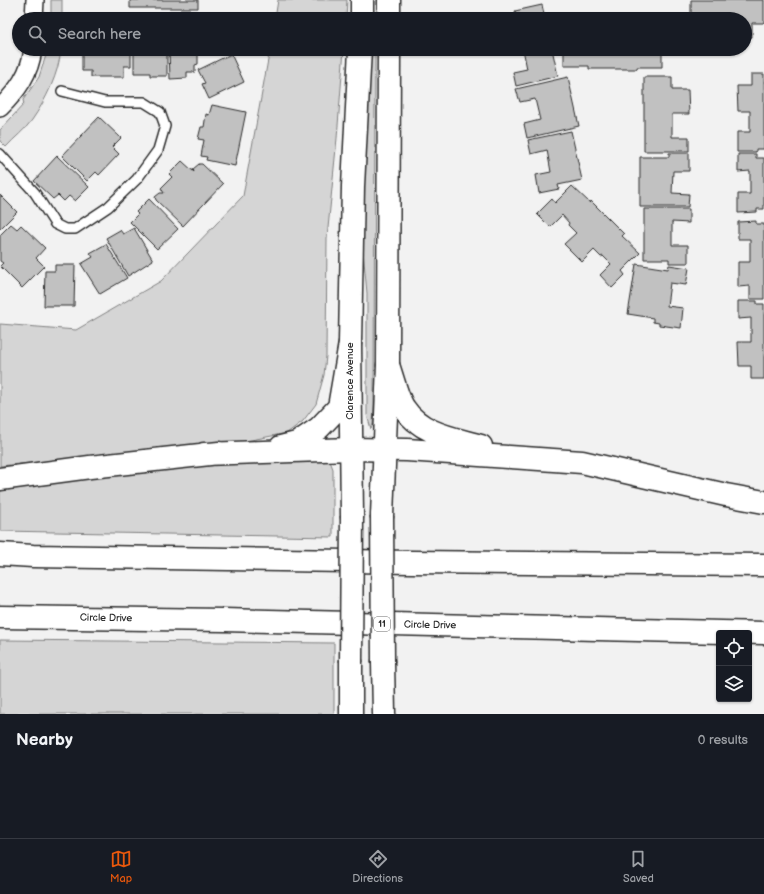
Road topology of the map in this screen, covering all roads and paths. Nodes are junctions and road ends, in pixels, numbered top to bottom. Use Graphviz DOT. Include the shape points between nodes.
graph roads {
  1 [pos="35,0"];
  2 [pos="362,0"];
  3 [pos="389,0"];
  4 [pos="34,12"];
  5 [pos="362,12"];
  6 [pos="389,12"];
  7 [pos="31,56"];
  8 [pos="360,56"];
  9 [pos="389,56"];
  10 [pos="62,90"];
  11 [pos="0,108"];
  12 [pos="0,154"];
  13 [pos="350,343"];
  14 [pos="388,365"];
  15 [pos="351,449"];
  16 [pos="385,450"];
  17 [pos="204,454"];
  18 [pos="523,458"];
  19 [pos="0,479"];
  20 [pos="764,502"];
  21 [pos="0,554"];
  22 [pos="33,556"];
  23 [pos="0,559"];
  24 [pos="764,565"];
  25 [pos="0,617"];
  26 [pos="764,633"];
  27 [pos="351,714"];
  28 [pos="384,714"];
  1 -- 4 [label="street"];
  2 -- 5 [label="main road"];
  3 -- 6 [label="main road"];
  7 -- 11 [label="street" via="28,72 16,91"];
  8 -- 13 [label="main road, Clarence Avenue" via="353,186"];
  9 -- 14 [label="main road"];
  10 -- 12 [label="lane" via="105,102 144,102 160,112 166,126 158,150 137,179 108,208 75,229 65,229 55,224 35,193"];
  13 -- 15 [label="main road, Clarence Avenue"];
  13 -- 17 [label="main road" via="339,407 319,428 297,443 274,450"];
  14 -- 16 [label="main road"];
  14 -- 18 [label="main road" via="403,408 415,422 428,430"];
  15 -- 16 [label="main road"];
  15 -- 17 [label="main road"];
  15 -- 27 [label="main road, Clarence Avenue, bridge"];
  16 -- 18 [label="main road"];
  16 -- 28 [label="main road, bridge" via="382,516"];
  17 -- 19 [label="main road"];
  18 -- 20 [label="main road" via="582,462"];
  21 -- 22 [label="main road"];
  22 -- 23 [label="main road"];
  22 -- 24 [label="main road"];
  25 -- 26 [label="main road, Circle Drive / 11"];
}
